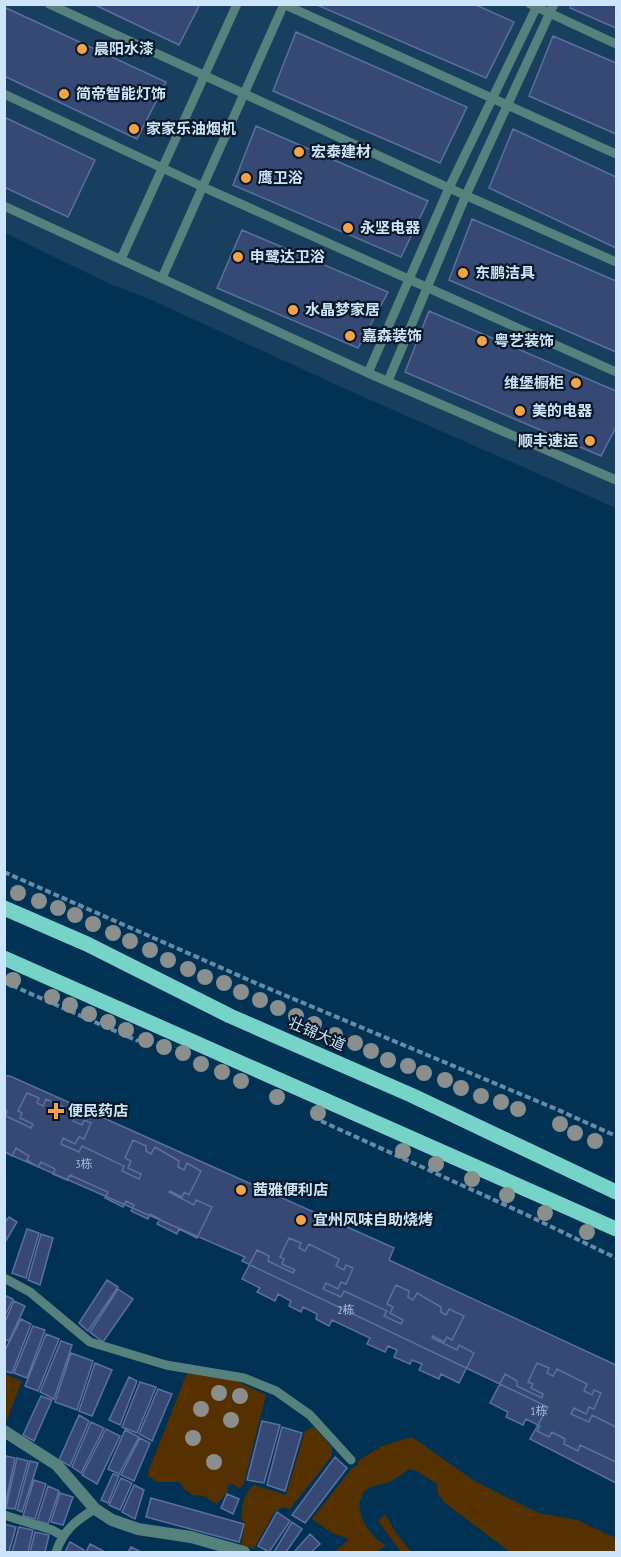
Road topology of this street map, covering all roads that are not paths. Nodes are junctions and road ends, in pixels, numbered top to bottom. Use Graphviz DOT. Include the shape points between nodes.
graph roads {
  1 [pos="49,4"];
  2 [pos="237,4"];
  3 [pos="554,4"];
  4 [pos="283,5"];
  5 [pos="535,6"];
  6 [pos="550,15"];
  7 [pos="616,44"];
  8 [pos="204,76"];
  9 [pos="243,93"];
  10 [pos="4,94"];
  11 [pos="493,99"];
  12 [pos="507,105"];
  13 [pos="616,154"];
  14 [pos="164,169"];
  15 [pos="203,187"];
  16 [pos="449,188"];
  17 [pos="466,195"];
  18 [pos="4,206"];
  19 [pos="121,260"];
  20 [pos="616,262"];
  21 [pos="162,279"];
  22 [pos="410,280"];
  23 [pos="427,288"];
  24 [pos="616,372"];
  25 [pos="368,373"];
  26 [pos="388,381"];
  27 [pos="616,468"];
  28 [pos="614,479"];
  29 [pos="4,908"];
  30 [pos="4,958"];
  31 [pos="616,1192"];
  32 [pos="616,1229"];
  33 [pos="4,1278"];
  34 [pos="4,1431"];
  35 [pos="351,1460"];
  36 [pos="95,1509"];
  37 [pos="4,1515"];
  38 [pos="63,1536"];
  39 [pos="56,1552"];
  40 [pos="244,1552"];
  1 -- 8 [label="lane"];
  2 -- 8 [label="lane"];
  3 -- 6 [label="lane"];
  4 -- 9 [label="lane"];
  4 -- 11 [label="lane"];
  5 -- 6 [label="lane"];
  5 -- 11 [label="lane"];
  6 -- 7 [label="lane"];
  6 -- 12 [label="lane"];
  8 -- 9 [label="lane"];
  8 -- 14 [label="lane"];
  9 -- 15 [label="lane"];
  9 -- 16 [label="lane"];
  10 -- 14 [label="lane"];
  11 -- 12 [label="lane"];
  11 -- 16 [label="lane"];
  12 -- 13 [label="lane"];
  12 -- 17 [label="lane"];
  14 -- 15 [label="lane"];
  14 -- 19 [label="lane"];
  15 -- 21 [label="lane"];
  15 -- 22 [label="lane"];
  16 -- 17 [label="lane"];
  16 -- 22 [label="lane"];
  17 -- 20 [label="lane"];
  17 -- 23 [label="lane"];
  18 -- 19 [label="lane"];
  19 -- 21 [label="lane"];
  21 -- 25 [label="lane"];
  22 -- 23 [label="lane"];
  22 -- 25 [label="lane"];
  23 -- 24 [label="lane"];
  23 -- 26 [label="lane"];
  25 -- 26 [label="lane"];
  26 -- 28 [label="lane"];
  27 -- 28 [label="lane"];
  29 -- 31 [label="main road, 壮锦大道"];
  30 -- 32 [label="main road"];
  33 -- 35 [label="lane" via="30,1292 90,1342 166,1365 244,1378 276,1391 310,1415"];
  34 -- 36 [label="street" via="57,1465"];
  36 -- 38 [label="lane" via="76,1520"];
  36 -- 40 [label="street" via="138,1529 191,1537"];
  37 -- 38 [label="lane"];
  38 -- 39 [label="lane"];
}
